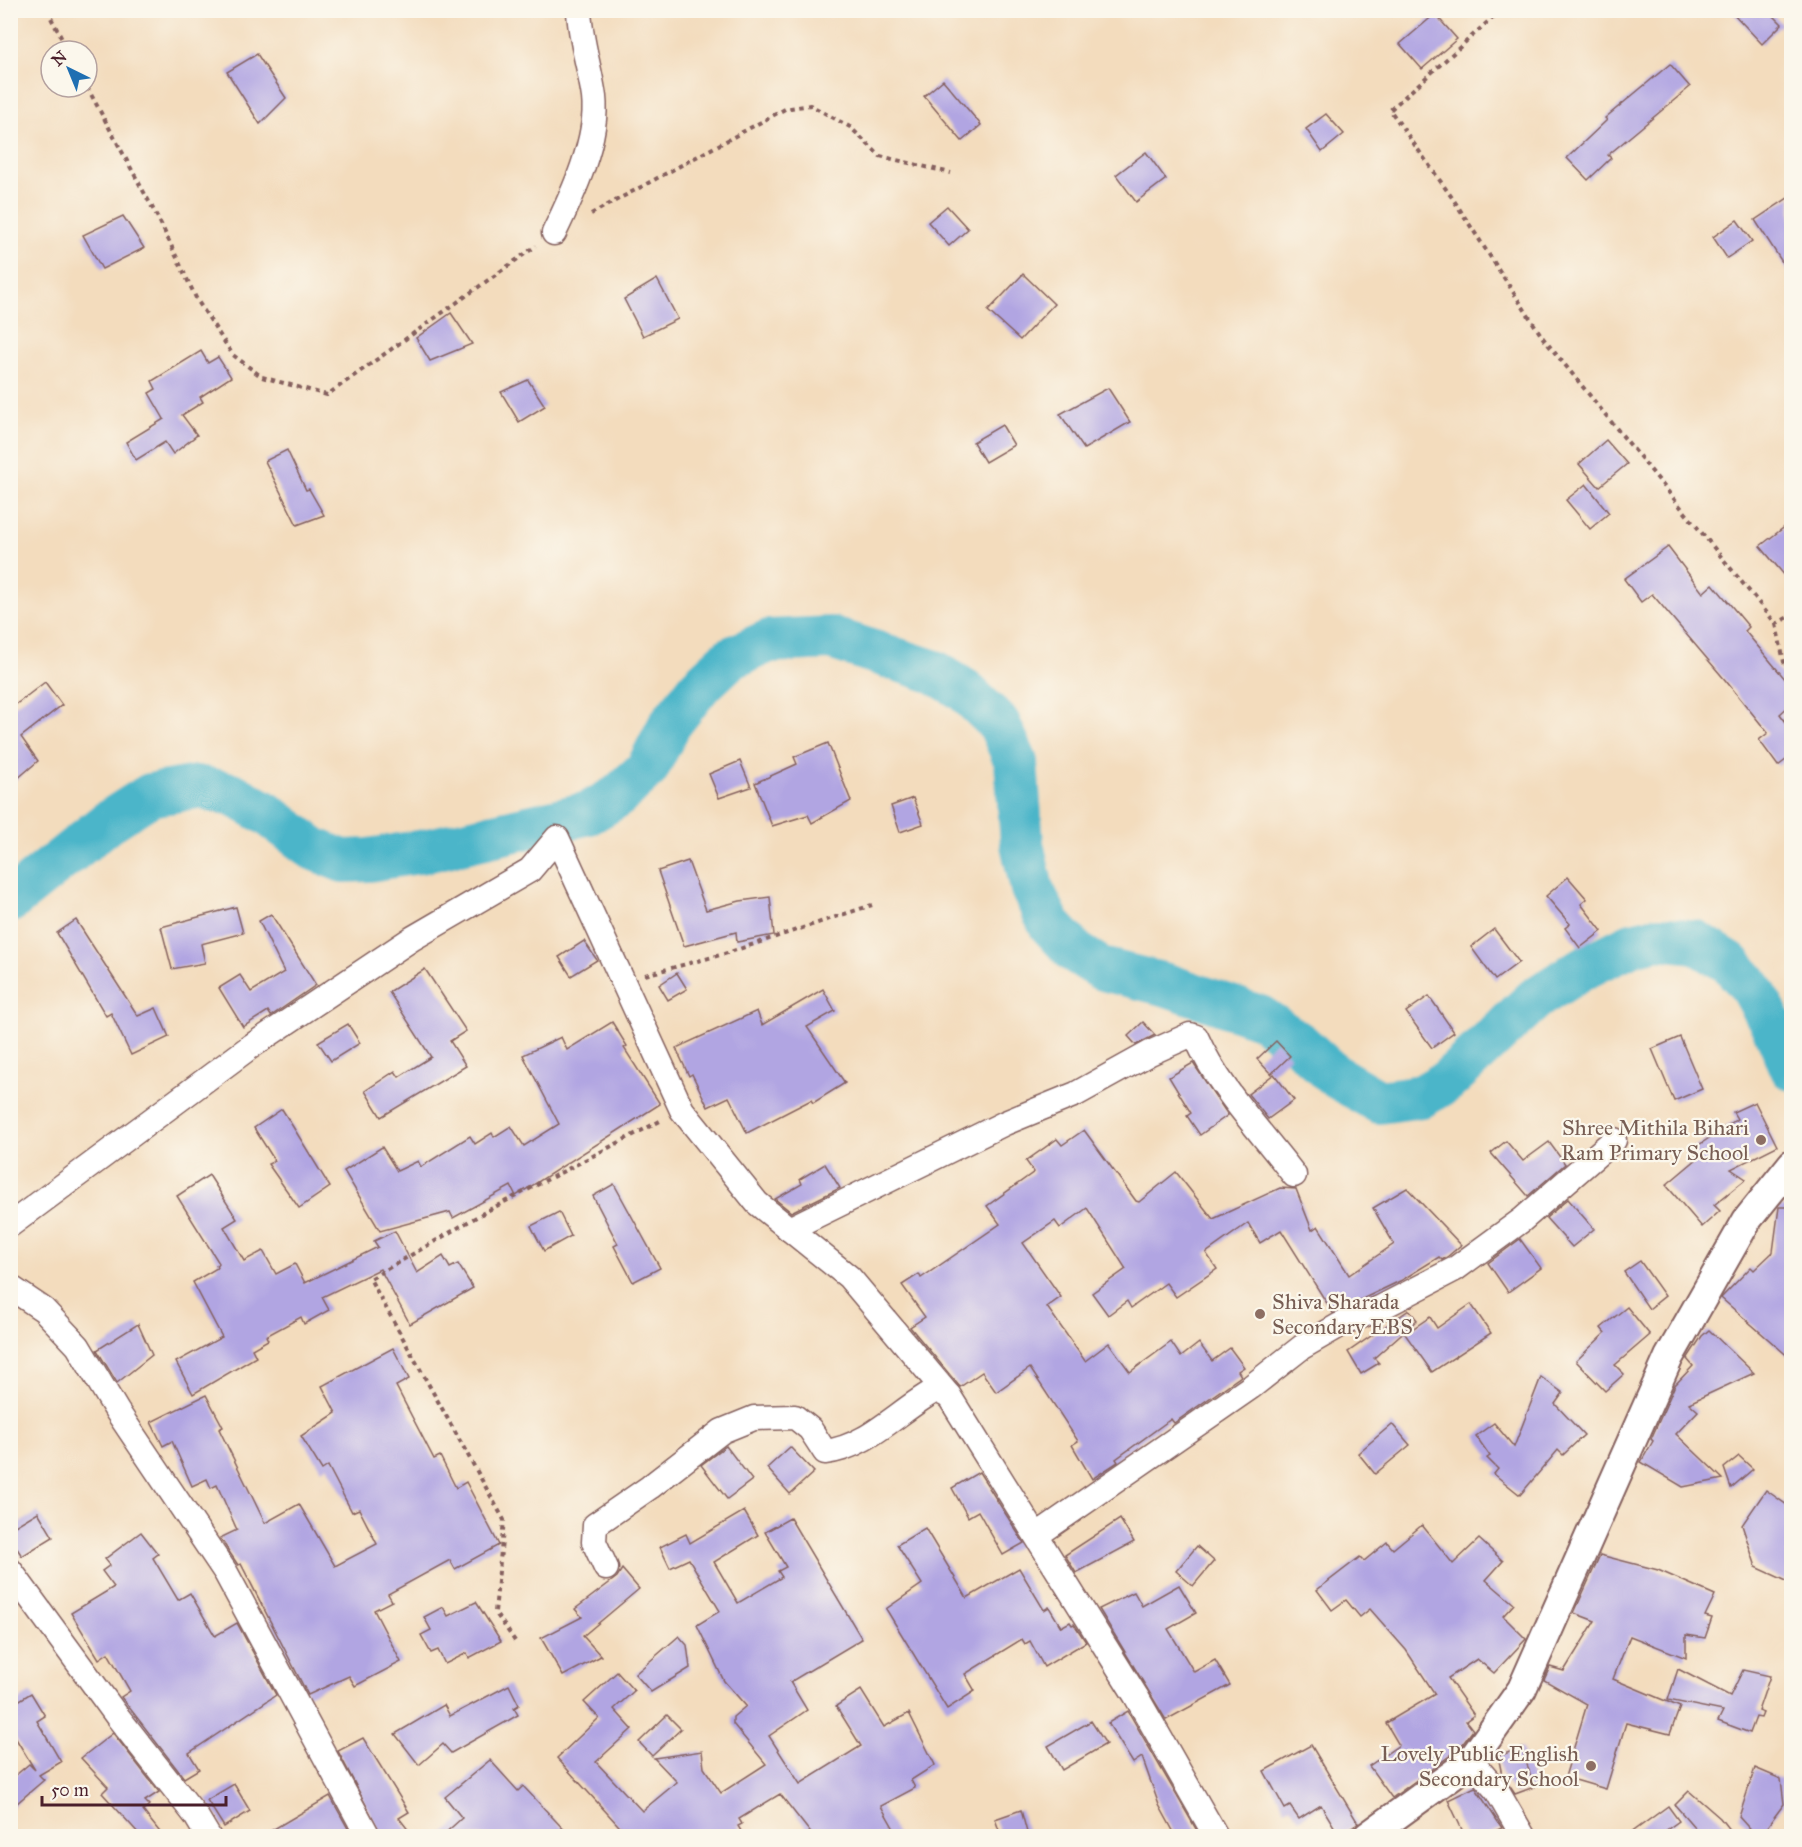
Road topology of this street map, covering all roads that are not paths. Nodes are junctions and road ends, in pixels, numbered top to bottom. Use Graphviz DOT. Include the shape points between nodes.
graph roads {
  1 [pos="579,10"];
  2 [pos="554,233"];
  3 [pos="1614,1140"];
  4 [pos="1789,1166"];
  5 [pos="1294,1175"];
  6 [pos="10,1225"];
  7 [pos="789,1229"];
  8 [pos="10,1287"];
  9 [pos="950,1396"];
  10 [pos="1036,1535"];
  11 [pos="606,1568"];
  12 [pos="10,1570"];
  13 [pos="1471,1761"];
  14 [pos="208,1836"];
  15 [pos="368,1836"];
  16 [pos="1216,1836"];
  17 [pos="1368,1836"];
  18 [pos="1523,1836"];
  1 -- 2 [label="street" via="594,98 590,142"];
  3 -- 10 [label="street" via="1522,1220 1455,1269 1302,1347 1251,1387"];
  4 -- 13 [label="street" via="1747,1220 1670,1357 1522,1689"];
  5 -- 7 [label="street" via="1236,1103 1196,1037 1190,1035 1076,1094 1005,1123"];
  6 -- 7 [label="street" via="250,1047 413,938 530,870 557,838 682,1110 757,1203"];
  7 -- 9 [label="street" via="849,1277"];
  8 -- 15 [label="street" via="44,1310 78,1346 225,1573"];
  9 -- 10 [label="street"];
  9 -- 11 [label="street" via="936,1390 842,1450 825,1452 810,1429 795,1417 754,1418 722,1431 595,1525 594,1542"];
  10 -- 16 [label="street" via="1136,1696"];
  12 -- 14 [label="street"];
  13 -- 17 [label="street"];
  13 -- 18 [label="street" via="1497,1791"];
}
